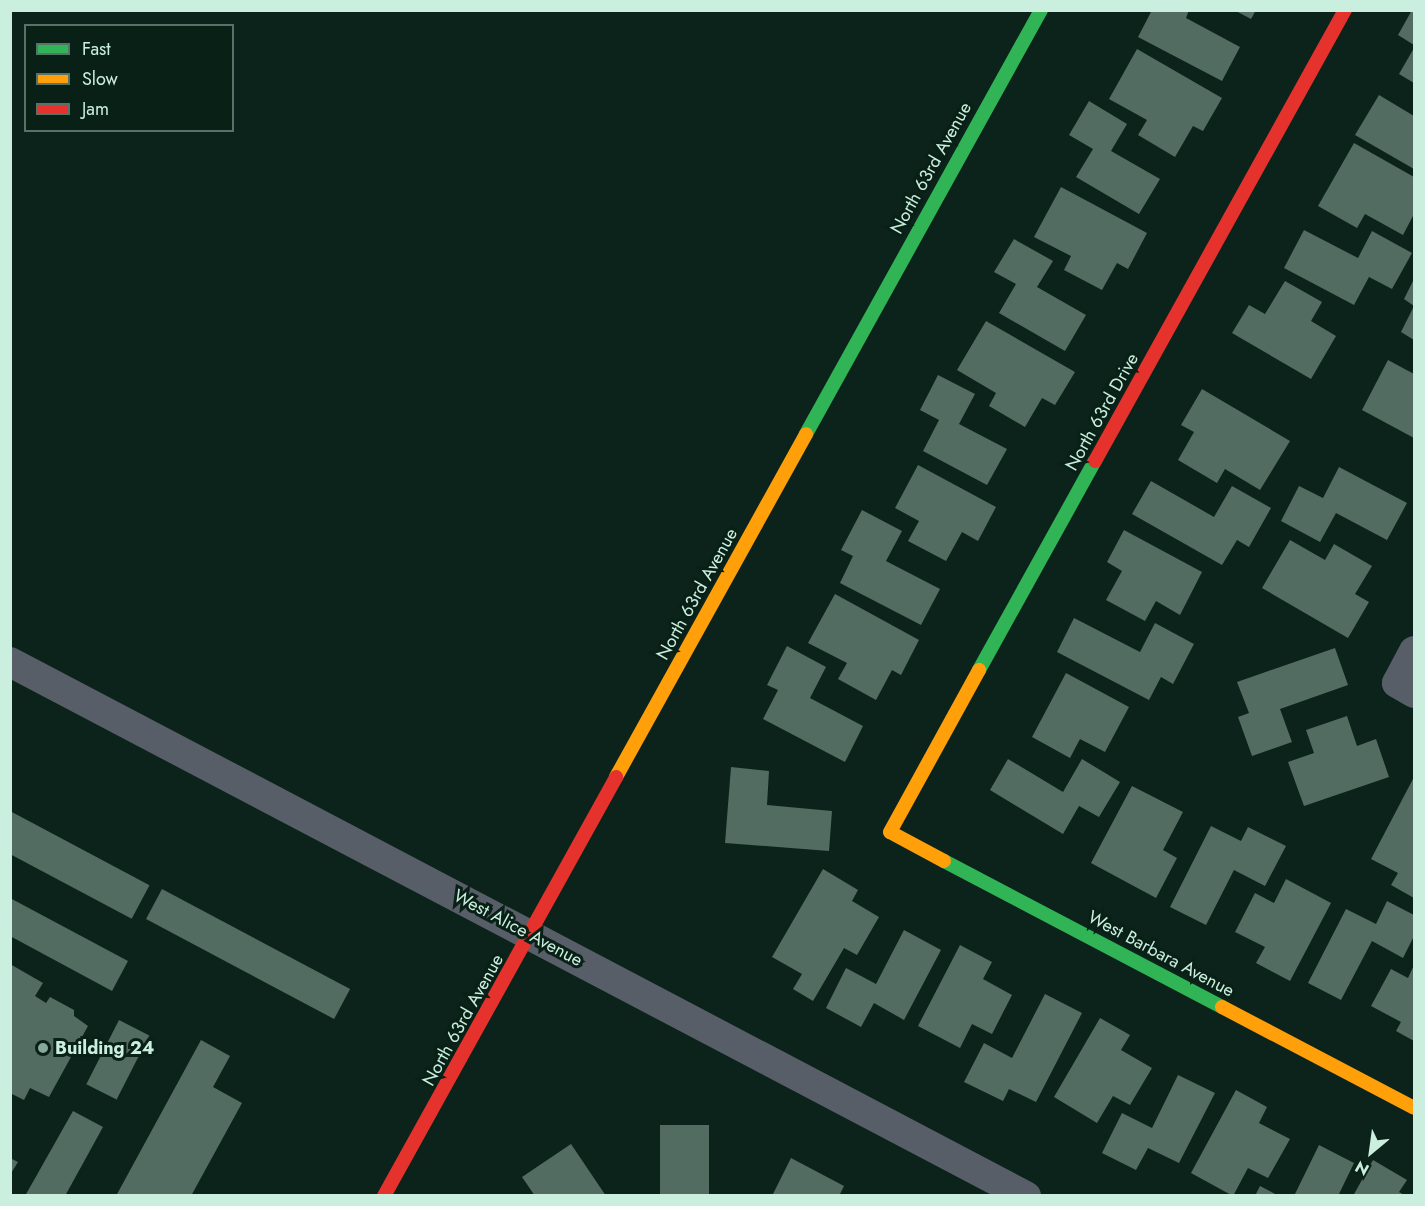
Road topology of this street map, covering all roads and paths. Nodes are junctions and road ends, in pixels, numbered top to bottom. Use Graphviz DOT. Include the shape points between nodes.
graph roads {
  1 [pos="1041,10"];
  2 [pos="1345,10"];
  3 [pos="1414,651"];
  4 [pos="10,662"];
  5 [pos="1406,688"];
  6 [pos="890,832"];
  7 [pos="531,935"];
  8 [pos="1414,1108"];
  9 [pos="384,1196"];
  10 [pos="1026,1196"];
  1 -- 7 [label="street, North 63rd Avenue"];
  2 -- 6 [label="street, North 63rd Drive"];
  3 -- 5 [label="street"];
  4 -- 7 [label="street, West Alice Avenue"];
  6 -- 8 [label="street, West Barbara Avenue"];
  7 -- 9 [label="street, North 63rd Avenue"];
  7 -- 10 [label="street, West Alice Avenue"];
}
